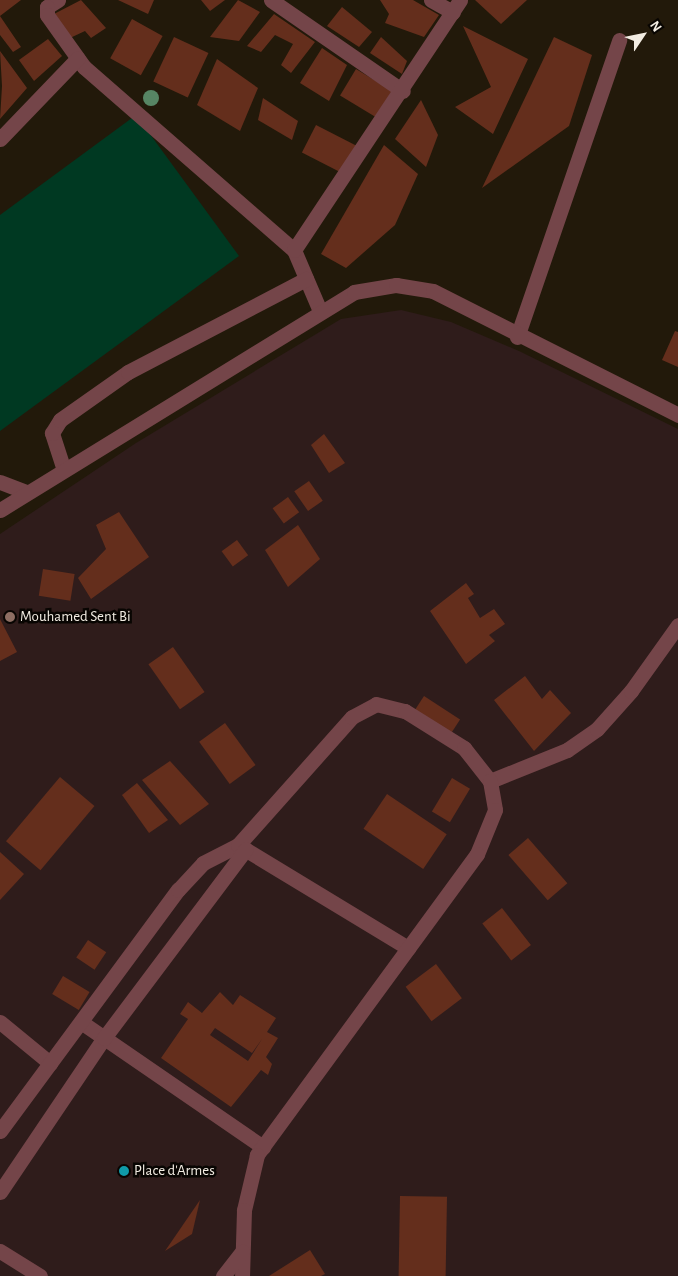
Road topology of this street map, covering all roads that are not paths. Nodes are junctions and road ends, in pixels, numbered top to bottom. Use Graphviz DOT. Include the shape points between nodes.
graph roads {
  1 [pos="58,0"];
  2 [pos="271,0"];
  3 [pos="431,0"];
  4 [pos="456,6"];
  5 [pos="619,40"];
  6 [pos="78,58"];
  7 [pos="403,91"];
  8 [pos="0,139"];
  9 [pos="294,250"];
  10 [pos="306,278"];
  11 [pos="320,311"];
  12 [pos="517,337"];
  13 [pos="678,415"];
  14 [pos="63,467"];
  15 [pos="0,482"];
  16 [pos="26,492"];
  17 [pos="0,510"];
  18 [pos="678,625"];
  19 [pos="490,780"];
  20 [pos="242,847"];
  21 [pos="408,948"];
  22 [pos="0,1022"];
  23 [pos="81,1022"];
  24 [pos="104,1038"];
  25 [pos="50,1063"];
  26 [pos="0,1131"];
  27 [pos="263,1147"];
  28 [pos="0,1192"];
  29 [pos="0,1250"];
  30 [pos="242,1252"];
  31 [pos="40,1276"];
  32 [pos="223,1276"];
  33 [pos="242,1276"];
  1 -- 6 [label="street" via="47,7 47,15"];
  2 -- 7 [label="street"];
  3 -- 4 [label="street"];
  4 -- 7 [label="street"];
  5 -- 12 [label="street"];
  6 -- 8 [label="street"];
  6 -- 9 [label="street"];
  7 -- 9 [label="street"];
  9 -- 10 [label="street"];
  10 -- 11 [label="street"];
  10 -- 14 [label="street" via="128,372 60,420 52,433"];
  11 -- 12 [label="street" via="354,292 396,285 433,290"];
  11 -- 14 [label="street"];
  12 -- 13 [label="street"];
  14 -- 16 [label="street"];
  15 -- 16 [label="street"];
  16 -- 17 [label="street"];
  18 -- 19 [label="street" via="632,691 597,729 567,750"];
  19 -- 20 [label="street" via="464,748 405,711 376,704 352,718"];
  19 -- 21 [label="street" via="494,810 477,854"];
  20 -- 21 [label="street"];
  20 -- 23 [label="street" via="203,863 178,890"];
  20 -- 24 [label="street"];
  21 -- 27 [label="street"];
  22 -- 25 [label="street"];
  23 -- 24 [label="street"];
  23 -- 25 [label="street"];
  24 -- 27 [label="street"];
  24 -- 28 [label="street"];
  25 -- 26 [label="street"];
  27 -- 30 [label="street" via="244,1210"];
  29 -- 31 [label="street"];
  30 -- 32 [label="street"];
  30 -- 33 [label="street"];
}
